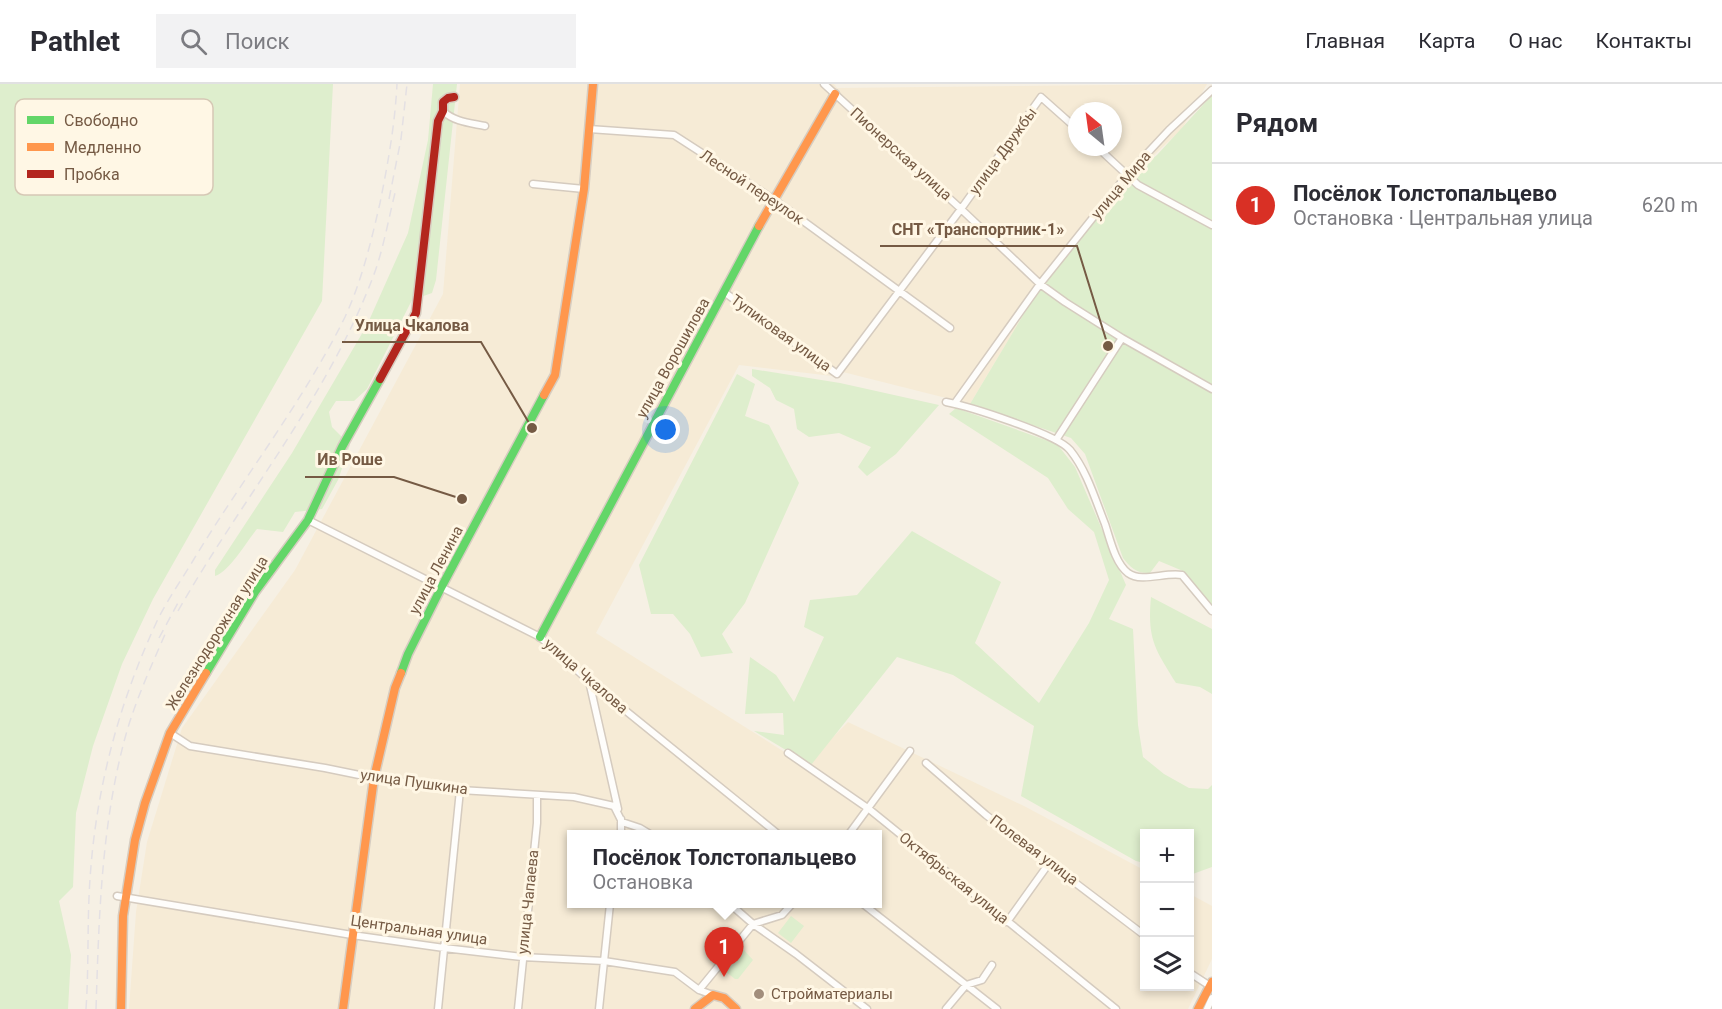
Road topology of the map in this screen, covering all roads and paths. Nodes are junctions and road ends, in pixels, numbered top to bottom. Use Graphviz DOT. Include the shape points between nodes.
graph roads {
  1 [pos="593,84"];
  2 [pos="824,84"];
  3 [pos="1212,90"];
  4 [pos="835,94"];
  5 [pos="454,97"];
  6 [pos="443,111"];
  7 [pos="1068,121"];
  8 [pos="485,126"];
  9 [pos="590,129"];
  10 [pos="1107,156"];
  11 [pos="1127,175"];
  12 [pos="533,184"];
  13 [pos="584,189"];
  14 [pos="773,199"];
  15 [pos="961,209"];
  16 [pos="1212,225"];
  17 [pos="1040,284"];
  18 [pos="898,290"];
  19 [pos="724,292"];
  20 [pos="950,328"];
  21 [pos="1122,338"];
  22 [pos="837,374"];
  23 [pos="1212,389"];
  24 [pos="946,402"];
  25 [pos="955,403"];
  26 [pos="1056,440"];
  27 [pos="308,520"];
  28 [pos="442,586"];
  29 [pos="1212,611"];
  30 [pos="540,637"];
  31 [pos="589,681"];
  32 [pos="170,733"];
  33 [pos="910,751"];
  34 [pos="788,753"];
  35 [pos="926,763"];
  36 [pos="374,778"];
  37 [pos="459,790"];
  38 [pos="537,796"];
  39 [pos="869,809"];
  40 [pos="622,822"];
  41 [pos="621,830"];
  42 [pos="643,830"];
  43 [pos="773,830"];
  44 [pos="852,830"];
  45 [pos="1050,862"];
  46 [pos="121,897"];
  47 [pos="609,908"];
  48 [pos="735,908"];
  49 [pos="788,908"];
  50 [pos="869,908"];
  51 [pos="1006,922"];
  52 [pos="753,924"];
  53 [pos="1140,932"];
  54 [pos="352,935"];
  55 [pos="444,948"];
  56 [pos="522,957"];
  57 [pos="604,962"];
  58 [pos="992,965"];
  59 [pos="1194,975"];
  60 [pos="1211,984"];
  61 [pos="966,985"];
  62 [pos="699,990"];
  63 [pos="713,995"];
  64 [pos="1212,998"];
  65 [pos="121,1009"];
  66 [pos="343,1009"];
  67 [pos="438,1009"];
  68 [pos="518,1009"];
  69 [pos="599,1009"];
  70 [pos="695,1009"];
  71 [pos="736,1009"];
  72 [pos="867,1009"];
  73 [pos="946,1009"];
  74 [pos="997,1009"];
  75 [pos="1116,1009"];
  76 [pos="1198,1009"];
  77 [pos="1207,1009"];
  1 -- 9 [label="street, улица Ленина"];
  2 -- 4 [label="street, Пионерская улица"];
  3 -- 11 [label="street, улица Мира"];
  4 -- 14 [label="street, улица Ворошилова"];
  4 -- 15 [label="street, Пионерская улица"];
  5 -- 6 [label="street" via="443,102"];
  6 -- 8 [label="street" via="455,120"];
  6 -- 27 [label="street, Железнодорожная улица" via="438,121 416,313 342,447"];
  7 -- 15 [label="street, улица Дружбы" via="1041,96"];
  9 -- 13 [label="street, улица Ленина"];
  9 -- 14 [label="street, Лесной переулок" via="674,135"];
  10 -- 11 [label="street"];
  11 -- 16 [label="street" via="1138,185"];
  11 -- 17 [label="street, улица Мира"];
  12 -- 13 [label="street"];
  13 -- 28 [label="street, улица Ленина" via="553,380"];
  14 -- 18 [label="street, Лесной переулок"];
  14 -- 19 [label="street, улица Ворошилова"];
  15 -- 17 [label="street, Пионерская улица"];
  15 -- 18 [label="street, улица Дружбы"];
  17 -- 21 [label="street, Пионерская улица"];
  17 -- 25 [label="street, улица Мира"];
  18 -- 20 [label="street, Лесной переулок"];
  18 -- 22 [label="street, улица Дружбы"];
  19 -- 22 [label="street, Тупиковая улица"];
  19 -- 30 [label="street, улица Ворошилова"];
  21 -- 23 [label="street, Пионерская улица"];
  21 -- 26 [label="street"];
  24 -- 25 [label="street"];
  25 -- 26 [label="street"];
  26 -- 29 [label="street" via="1068,447 1085,472 1120,565 1135,576 1182,575"];
  27 -- 28 [label="street, улица Чкалова"];
  27 -- 32 [label="street, Железнодорожная улица" via="255,591"];
  28 -- 30 [label="street, улица Чкалова"];
  28 -- 36 [label="street, улица Ленина" via="401,669"];
  30 -- 31 [label="street, улица Чкалова"];
  31 -- 40 [label="street"];
  31 -- 43 [label="street, улица Чкалова"];
  32 -- 36 [label="street, улица Пушкина" via="190,746"];
  32 -- 46 [label="street, Железнодорожная улица" via="145,803"];
  33 -- 39 [label="street"];
  34 -- 39 [label="street, Октябрьская улица"];
  35 -- 45 [label="street, Полевая улица"];
  36 -- 37 [label="street, улица Пушкина"];
  36 -- 54 [label="street, улица Ленина"];
  37 -- 38 [label="street, улица Пушкина"];
  37 -- 55 [label="street"];
  38 -- 40 [label="street, улица Пушкина" via="574,797 608,804 614,806"];
  38 -- 56 [label="street, улица Чапаева"];
  39 -- 44 [label="street"];
  39 -- 51 [label="street, Октябрьская улица"];
  40 -- 41 [label="street"];
  40 -- 42 [label="street, улица Пушкина"];
  45 -- 51 [label="street"];
  45 -- 53 [label="street, Полевая улица"];
  46 -- 54 [label="street, Центральная улица"];
  46 -- 65 [label="street, Железнодорожная улица"];
  47 -- 57 [label="street"];
  48 -- 52 [label="street"];
  49 -- 52 [label="street" via="782,915"];
  50 -- 61 [label="street"];
  51 -- 75 [label="street, Октябрьская улица"];
  52 -- 62 [label="street"];
  52 -- 72 [label="street"];
  54 -- 55 [label="street, Центральная улица"];
  54 -- 66 [label="street, улица Ленина"];
  55 -- 56 [label="street, Центральная улица"];
  55 -- 67 [label="street"];
  56 -- 57 [label="street, Центральная улица"];
  56 -- 68 [label="street, улица Чапаева"];
  57 -- 62 [label="street, Центральная улица" via="675,972"];
  57 -- 69 [label="street"];
  58 -- 61 [label="street" via="982,980"];
  59 -- 60 [label="street"];
  60 -- 76 [label="street"];
  61 -- 73 [label="street"];
  61 -- 74 [label="street"];
  62 -- 63 [label="street, Центральная улица"];
  63 -- 70 [label="street"];
  63 -- 71 [label="street, Центральная улица" via="724,998"];
  64 -- 77 [label="street"];
}
